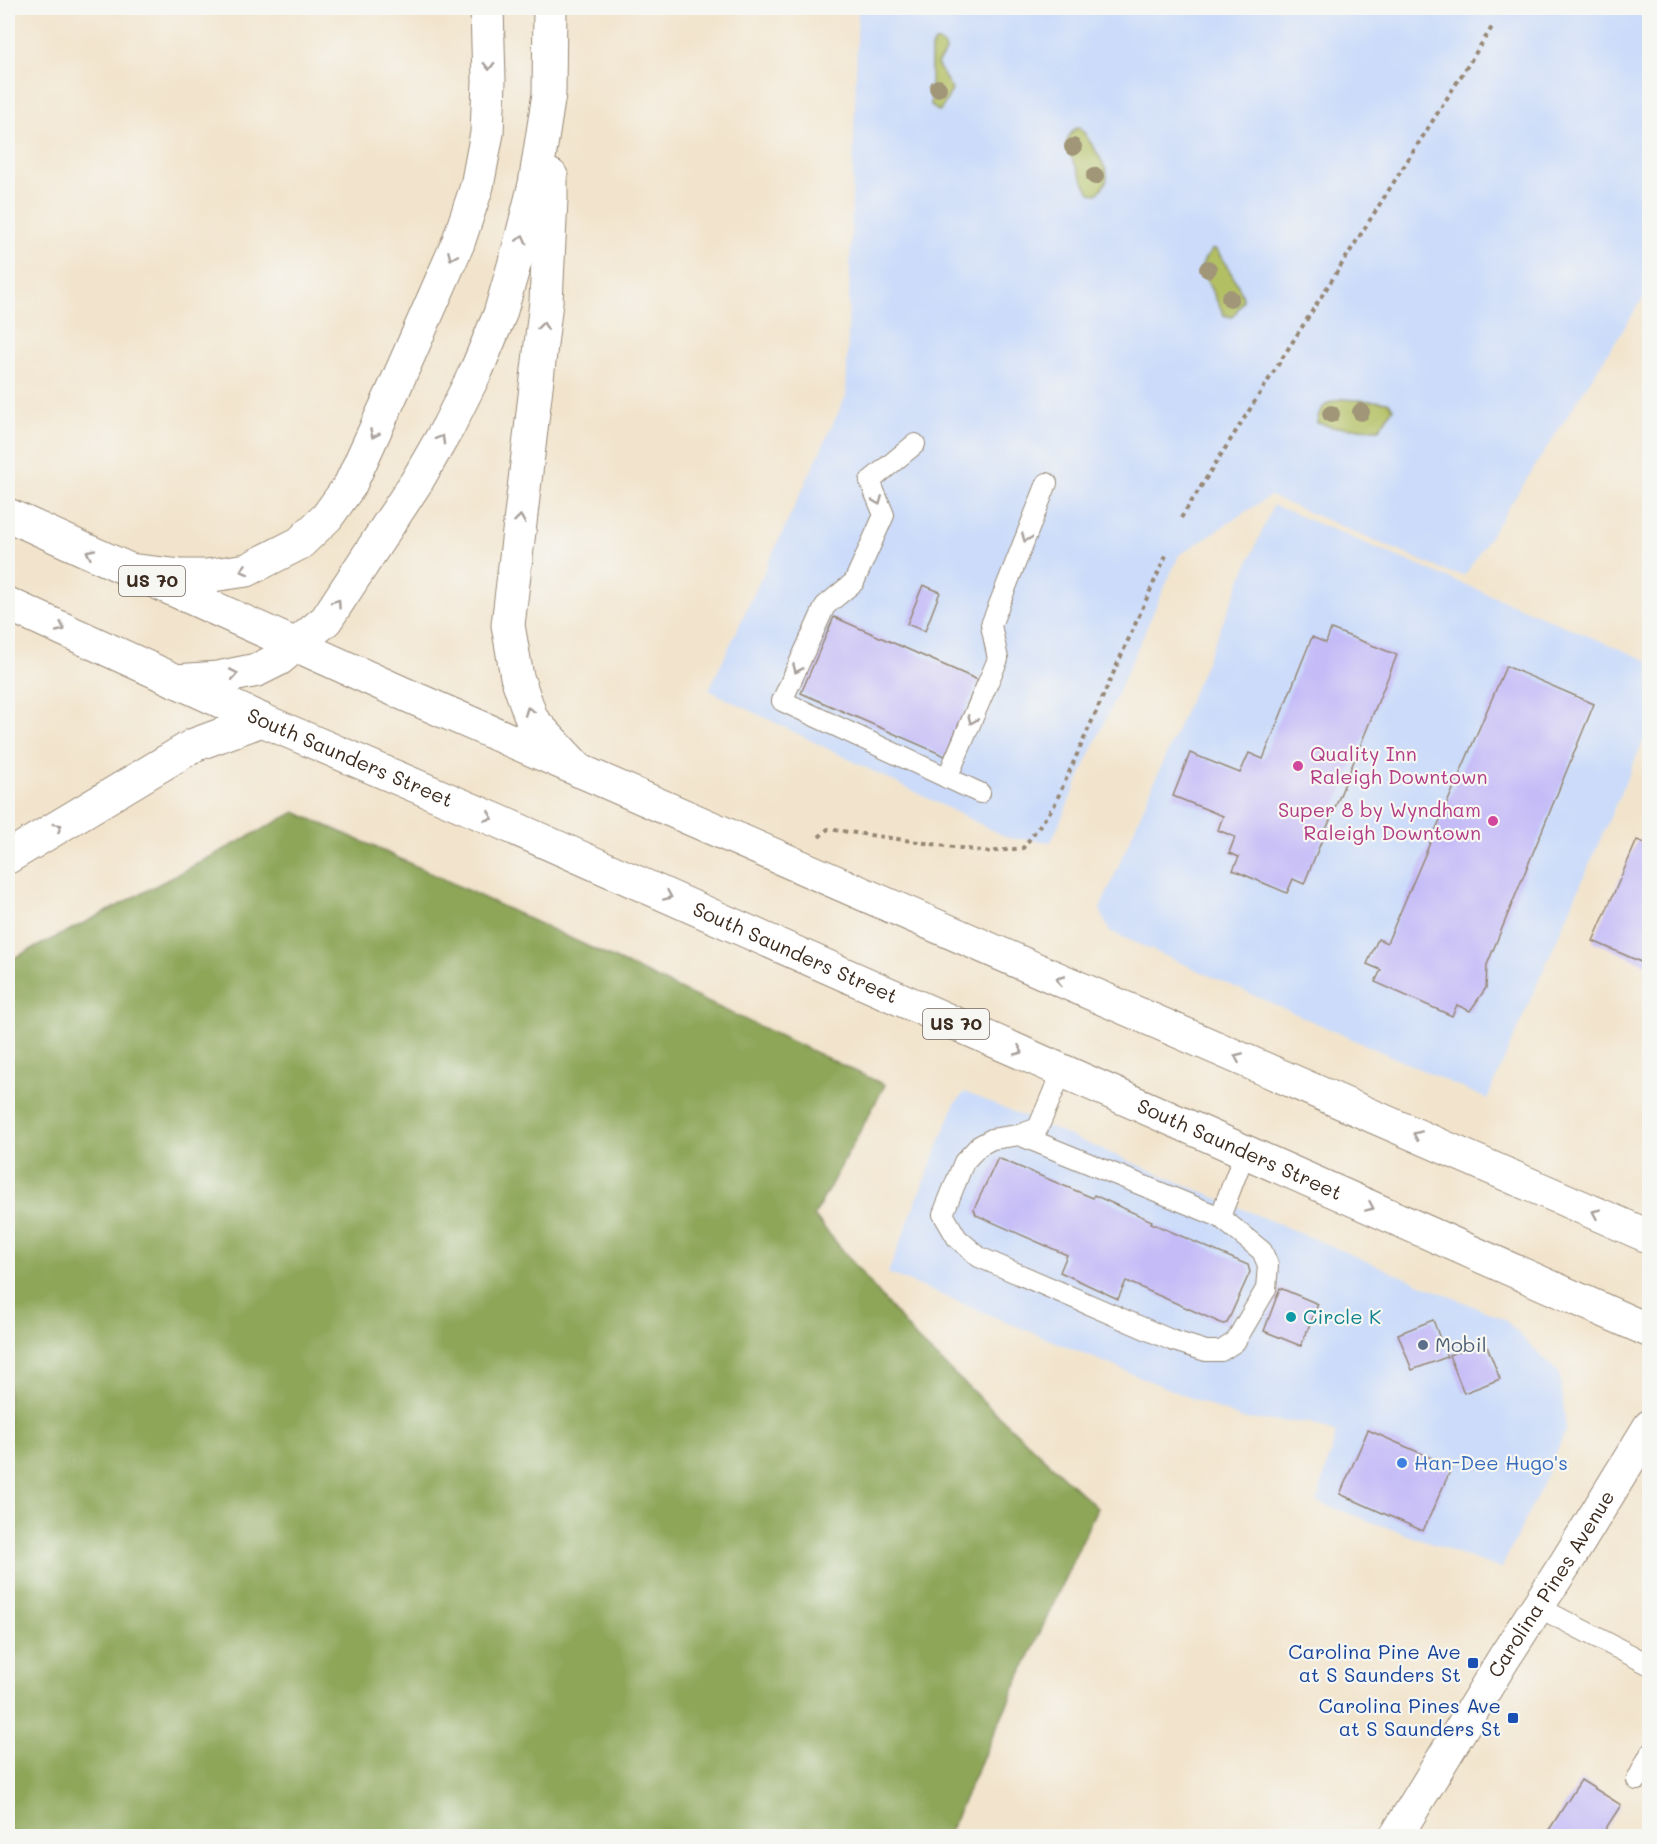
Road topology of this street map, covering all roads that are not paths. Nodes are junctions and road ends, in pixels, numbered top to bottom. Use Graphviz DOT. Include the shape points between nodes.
graph roads {
  1 [pos="487,8"];
  2 [pos="550,8"];
  3 [pos="549,94"];
  4 [pos="915,444"];
  5 [pos="1047,483"];
  6 [pos="8,514"];
  7 [pos="127,570"];
  8 [pos="8,604"];
  9 [pos="297,645"];
  10 [pos="176,681"];
  11 [pos="262,720"];
  12 [pos="580,771"];
  13 [pos="947,778"];
  14 [pos="980,794"];
  15 [pos="8,857"];
  16 [pos="1062,1071"];
  17 [pos="1019,1135"];
  18 [pos="1245,1152"];
  19 [pos="1220,1217"];
  20 [pos="1650,1237"];
  21 [pos="1650,1331"];
  22 [pos="1650,1426"];
  23 [pos="1538,1607"];
  24 [pos="1650,1665"];
  25 [pos="1650,1754"];
  26 [pos="1637,1780"];
  27 [pos="1396,1836"];
  1 -- 7 [label="main road, one-way" via="488,112 477,186 458,243 350,485 327,517 300,543 247,570 206,576"];
  2 -- 3 [label="main road"];
  9 -- 3 [label="main road, one-way" via="326,620 366,561 417,481 477,369 500,314 519,249 535,184"];
  12 -- 3 [label="main road, one-way" via="532,720 517,677 508,625 546,302 551,199"];
  4 -- 13 [label="lane, one-way" via="870,481 884,515 854,582 825,606 782,701"];
  5 -- 13 [label="lane, one-way" via="991,625 998,659"];
  7 -- 6 [label="main road, US 70, one-way"];
  7 -- 9 [label="main road, US 70"];
  8 -- 10 [label="main road, South Saunders Street / US 70, one-way"];
  10 -- 9 [label="main road, one-way" via="257,670"];
  9 -- 12 [label="main road, US 70"];
  10 -- 11 [label="main road, South Saunders Street / US 70"];
  15 -- 11 [label="main road, one-way" via="194,745"];
  11 -- 16 [label="main road, South Saunders Street / US 70, one-way"];
  20 -- 12 [label="main road, US 70, one-way"];
  13 -- 14 [label="lane"];
  16 -- 17 [label="lane" via="1038,1128"];
  16 -- 18 [label="main road, South Saunders Street / US 70"];
  17 -- 19 [label="lane"];
  17 -- 19 [label="lane" via="992,1139 964,1162 943,1214 957,1238 979,1257 1171,1340 1206,1351 1221,1351 1235,1342 1266,1289 1268,1265 1262,1251"];
  18 -- 19 [label="lane"];
  18 -- 21 [label="main road, South Saunders Street / US 70, one-way"];
  22 -- 23 [label="main road, Carolina Pines Avenue"];
  23 -- 24 [label="lane"];
  23 -- 27 [label="main road, Carolina Pines Avenue"];
  25 -- 26 [label="lane"];
}
